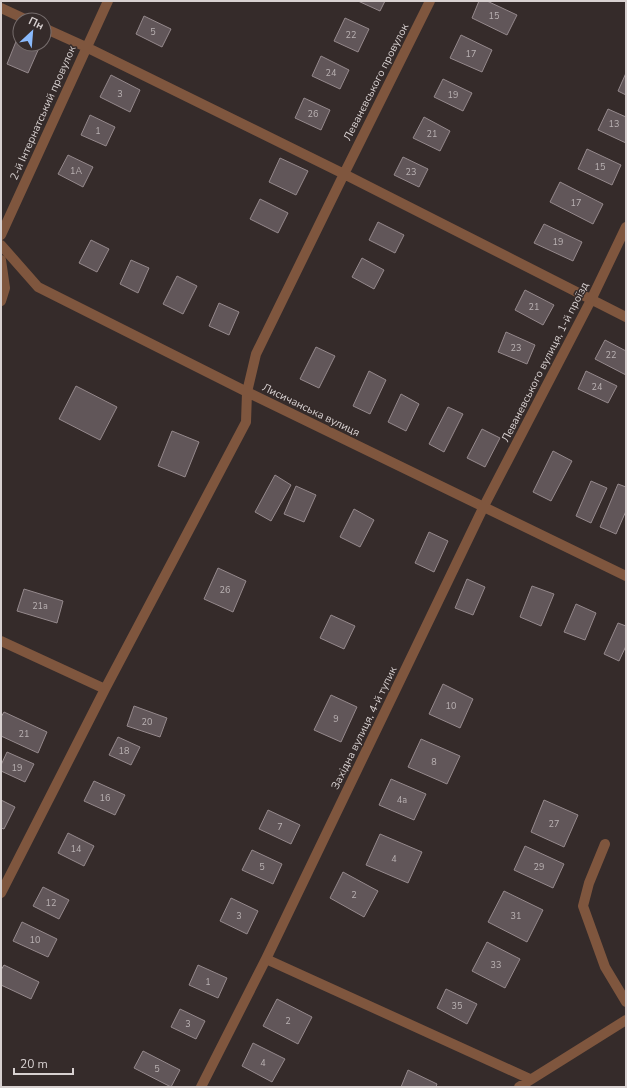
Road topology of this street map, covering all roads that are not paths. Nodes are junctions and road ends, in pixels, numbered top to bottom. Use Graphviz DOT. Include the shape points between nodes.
graph roads {
  1 [pos="108,1"];
  2 [pos="430,1"];
  3 [pos="1,8"];
  4 [pos="12,13"];
  5 [pos="52,31"];
  6 [pos="86,46"];
  7 [pos="344,174"];
  8 [pos="626,227"];
  9 [pos="1,235"];
  10 [pos="1,245"];
  11 [pos="1,260"];
  12 [pos="591,300"];
  13 [pos="1,301"];
  14 [pos="626,317"];
  15 [pos="247,392"];
  16 [pos="484,506"];
  17 [pos="626,576"];
  18 [pos="1,640"];
  19 [pos="105,689"];
  20 [pos="605,844"];
  21 [pos="1,893"];
  22 [pos="270,950"];
  23 [pos="626,1002"];
  24 [pos="626,1020"];
  25 [pos="530,1079"];
  26 [pos="201,1087"];
  27 [pos="519,1087"];
  1 -- 6 [label="street, 2-й Інтернатський провулок"];
  2 -- 7 [label="street, Леванєвського провулок"];
  3 -- 4 [label="street"];
  5 -- 6 [label="street"];
  6 -- 7 [label="street"];
  6 -- 9 [label="street, 2-й Інтернатський провулок"];
  7 -- 12 [label="street"];
  7 -- 15 [label="street, Леванєвського провулок" via="256,354"];
  8 -- 12 [label="street, Леваневського вулиця, 1-й проїзд"];
  10 -- 15 [label="street, Лисичанська вулиця" via="38,287"];
  11 -- 13 [label="street" via="5,288"];
  12 -- 14 [label="street"];
  12 -- 16 [label="street, Леваневського вулиця, 1-й проїзд"];
  15 -- 16 [label="street, Лисичанська вулиця"];
  15 -- 19 [label="street, Леванєвського провулок" via="246,422"];
  16 -- 17 [label="street, Лисичанська вулиця"];
  16 -- 22 [label="street, Західна вулиця, 4-й тупик"];
  18 -- 19 [label="street"];
  19 -- 21 [label="street, Леванєвського провулок"];
  20 -- 23 [label="street" via="589,883 583,906 605,967"];
  22 -- 25 [label="street, Західна вулиця, 4-й тупик" via="266,959"];
  22 -- 26 [label="street"];
  24 -- 25 [label="street"];
  25 -- 27 [label="street"];
}
